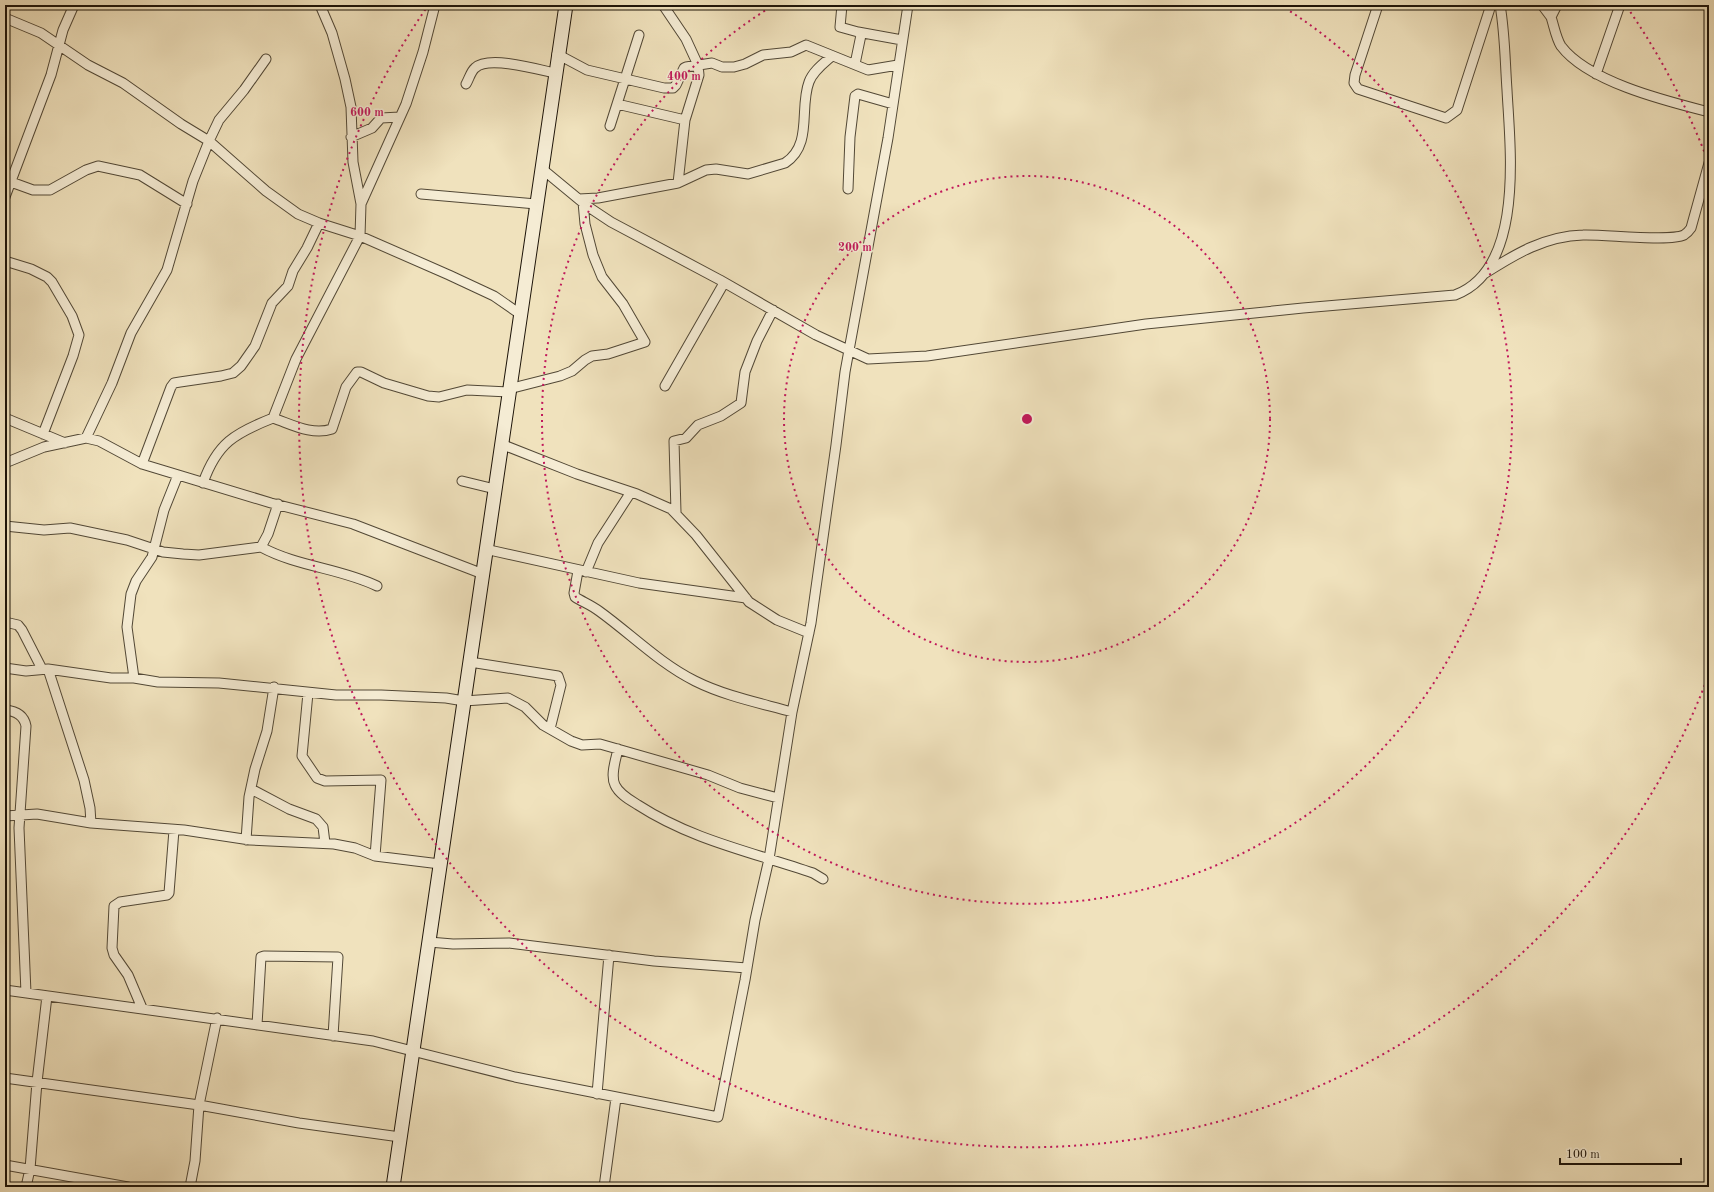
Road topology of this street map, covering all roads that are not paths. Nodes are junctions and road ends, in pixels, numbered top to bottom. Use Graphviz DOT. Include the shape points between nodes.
graph roads {
  1 [pos="74,5"];
  2 [pos="320,5"];
  3 [pos="435,5"];
  4 [pos="566,5"];
  5 [pos="664,5"];
  6 [pos="842,5"];
  7 [pos="908,5"];
  8 [pos="1378,5"];
  9 [pos="1491,5"];
  10 [pos="1500,5"];
  11 [pos="1542,5"];
  12 [pos="1556,5"];
  13 [pos="1620,5"];
  14 [pos="1550,17"];
  15 [pos="5,18"];
  16 [pos="858,32"];
  17 [pos="639,35"];
  18 [pos="902,40"];
  19 [pos="59,44"];
  20 [pos="557,54"];
  21 [pos="832,56"];
  22 [pos="266,59"];
  23 [pos="854,64"];
  24 [pos="698,65"];
  25 [pos="898,65"];
  26 [pos="554,73"];
  27 [pos="1596,74"];
  28 [pos="625,79"];
  29 [pos="466,84"];
  30 [pos="618,104"];
  31 [pos="893,104"];
  32 [pos="1709,112"];
  33 [pos="400,117"];
  34 [pos="685,120"];
  35 [pos="610,126"];
  36 [pos="352,136"];
  37 [pos="208,141"];
  38 [pos="1709,163"];
  39 [pos="541,168"];
  40 [pos="8,182"];
  41 [pos="678,183"];
  42 [pos="848,189"];
  43 [pos="421,194"];
  44 [pos="5,197"];
  45 [pos="581,200"];
  46 [pos="187,204"];
  47 [pos="361,204"];
  48 [pos="536,204"];
  49 [pos="319,224"];
  50 [pos="360,236"];
  51 [pos="5,261"];
  52 [pos="1484,275"];
  53 [pos="724,283"];
  54 [pos="773,310"];
  55 [pos="520,314"];
  56 [pos="849,351"];
  57 [pos="665,386"];
  58 [pos="509,390"];
  59 [pos="5,418"];
  60 [pos="273,418"];
  61 [pos="44,434"];
  62 [pos="86,438"];
  63 [pos="65,443"];
  64 [pos="501,444"];
  65 [pos="5,463"];
  66 [pos="142,464"];
  67 [pos="178,475"];
  68 [pos="462,481"];
  69 [pos="203,483"];
  70 [pos="495,489"];
  71 [pos="631,492"];
  72 [pos="278,504"];
  73 [pos="676,512"];
  74 [pos="5,526"];
  75 [pos="261,547"];
  76 [pos="155,549"];
  77 [pos="486,549"];
  78 [pos="582,572"];
  79 [pos="483,574"];
  80 [pos="377,586"];
  81 [pos="746,598"];
  82 [pos="5,622"];
  83 [pos="808,633"];
  84 [pos="470,662"];
  85 [pos="5,668"];
  86 [pos="45,669"];
  87 [pos="134,678"];
  88 [pos="274,687"];
  89 [pos="308,693"];
  90 [pos="464,701"];
  91 [pos="5,710"];
  92 [pos="792,712"];
  93 [pos="550,729"];
  94 [pos="618,749"];
  95 [pos="251,790"];
  96 [pos="778,798"];
  97 [pos="20,814"];
  98 [pos="5,816"];
  99 [pos="91,823"];
  100 [pos="174,830"];
  101 [pos="246,840"];
  102 [pos="325,843"];
  103 [pos="375,856"];
  104 [pos="768,859"];
  105 [pos="440,864"];
  106 [pos="823,879"];
  107 [pos="429,942"];
  108 [pos="609,955"];
  109 [pos="747,968"];
  110 [pos="5,990"];
  111 [pos="26,993"];
  112 [pos="47,996"];
  113 [pos="142,1008"];
  114 [pos="217,1018"];
  115 [pos="257,1025"];
  116 [pos="333,1036"];
  117 [pos="412,1051"];
  118 [pos="5,1078"];
  119 [pos="37,1082"];
  120 [pos="597,1094"];
  121 [pos="616,1098"];
  122 [pos="199,1105"];
  123 [pos="400,1137"];
  124 [pos="5,1166"];
  125 [pos="30,1169"];
  126 [pos="26,1187"];
  127 [pos="128,1187"];
  128 [pos="190,1187"];
  129 [pos="393,1187"];
  130 [pos="604,1187"];
  1 -- 19 [label="street"];
  2 -- 36 [label="street" via="332,33 345,79 351,107"];
  3 -- 33 [label="street" via="423,52"];
  4 -- 20 [label="main road"];
  5 -- 24 [label="street"];
  6 -- 16 [label="street" via="840,27"];
  7 -- 18 [label="street"];
  8 -- 9 [label="street" via="1354,83 1358,89 1446,118 1457,110"];
  10 -- 52 [label="street" via="1511,170 1508,209 1502,237"];
  11 -- 14 [label="street"];
  12 -- 14 [label="street"];
  13 -- 27 [label="street"];
  14 -- 27 [label="street" via="1560,45 1577,63"];
  15 -- 19 [label="street" via="41,33"];
  16 -- 18 [label="street"];
  16 -- 23 [label="street" via="861,40"];
  17 -- 28 [label="street"];
  18 -- 25 [label="street"];
  19 -- 37 [label="street" via="88,65 123,83"];
  19 -- 40 [label="street" via="51,75"];
  20 -- 26 [label="main road"];
  20 -- 28 [label="street" via="587,70"];
  21 -- 23 [label="street"];
  21 -- 24 [label="street" via="806,45 791,52 763,55 734,66 722,67 712,63"];
  21 -- 41 [label="street" via="809,81 803,138 790,160 748,174 706,170"];
  22 -- 37 [label="street" via="218,120"];
  23 -- 25 [label="street" via="868,70"];
  24 -- 28 [label="street" via="684,68 673,88"];
  24 -- 34 [label="street" via="698,81"];
  25 -- 31 [label="street"];
  26 -- 29 [label="street" via="501,62 482,63 474,68"];
  26 -- 39 [label="main road"];
  27 -- 32 [label="street" via="1666,101"];
  28 -- 30 [label="street"];
  30 -- 34 [label="street"];
  30 -- 35 [label="street"];
  31 -- 42 [label="street" via="864,94 855,96"];
  31 -- 56 [label="street"];
  33 -- 36 [label="street" via="381,118 372,128"];
  33 -- 47 [label="street"];
  34 -- 41 [label="street"];
  36 -- 47 [label="street" via="353,162"];
  37 -- 46 [label="street"];
  37 -- 49 [label="street" via="266,191 298,214"];
  38 -- 52 [label="street" via="1691,228 1684,235 1561,236 1525,249"];
  39 -- 45 [label="street"];
  39 -- 48 [label="main road"];
  40 -- 44 [label="street"];
  40 -- 46 [label="street" via="33,190 50,190 98,166 140,175"];
  41 -- 45 [label="street"];
  43 -- 48 [label="street"];
  45 -- 53 [label="street" via="611,222"];
  45 -- 58 [label="street" via="593,255 602,277 623,304 645,342 608,354 592,356 572,371 560,376"];
  46 -- 62 [label="street" via="167,270 131,332 112,383"];
  47 -- 50 [label="street"];
  48 -- 55 [label="main road"];
  49 -- 50 [label="street"];
  49 -- 66 [label="street" via="308,248 293,270 288,286 272,303 255,346 241,366 233,373 174,383 171,387"];
  50 -- 55 [label="street" via="494,296"];
  50 -- 60 [label="street" via="296,359"];
  51 -- 61 [label="street" via="31,269 52,282 72,316 79,335"];
  52 -- 56 [label="street" via="1459,294 1451,296 1154,323 926,356 876,360"];
  53 -- 54 [label="street"];
  53 -- 57 [label="street"];
  54 -- 56 [label="street"];
  54 -- 73 [label="street" via="745,372 741,403 721,416 695,427 686,438 674,441"];
  55 -- 58 [label="main road"];
  56 -- 83 [label="street"];
  58 -- 60 [label="street" via="467,390 439,397 428,396 384,383 359,372 352,376 346,387 332,429 322,433"];
  58 -- 64 [label="main road"];
  59 -- 61 [label="street"];
  60 -- 69 [label="street" via="239,433 225,443 213,458"];
  61 -- 63 [label="street"];
  62 -- 63 [label="street"];
  62 -- 66 [label="street" via="108,445"];
  63 -- 65 [label="street" via="44,447"];
  64 -- 70 [label="main road"];
  64 -- 71 [label="street"];
  66 -- 67 [label="street"];
  67 -- 69 [label="street"];
  67 -- 76 [label="street" via="164,510"];
  68 -- 70 [label="street"];
  69 -- 72 [label="street"];
  70 -- 77 [label="main road"];
  71 -- 73 [label="street"];
  71 -- 78 [label="street"];
  72 -- 75 [label="street"];
  72 -- 79 [label="street" via="353,524"];
  73 -- 81 [label="street"];
  74 -- 76 [label="street" via="44,530 70,528 95,532"];
  75 -- 76 [label="street" via="199,554 163,552"];
  75 -- 80 [label="street" via="308,565 338,571"];
  76 -- 87 [label="street" via="131,594 127,627"];
  77 -- 78 [label="street"];
  77 -- 79 [label="main road"];
  78 -- 81 [label="street" via="639,584"];
  78 -- 92 [label="street" via="574,593 575,597 598,610 676,670 712,688"];
  79 -- 84 [label="main road"];
  81 -- 83 [label="street" via="778,620"];
  82 -- 86 [label="street" via="18,625"];
  83 -- 92 [label="street"];
  84 -- 90 [label="main road"];
  84 -- 93 [label="street" via="558,676 561,685"];
  85 -- 86 [label="street"];
  86 -- 87 [label="street" via="111,678"];
  86 -- 99 [label="street" via="84,780"];
  87 -- 88 [label="street" via="158,682"];
  88 -- 89 [label="street"];
  88 -- 95 [label="street" via="267,731"];
  89 -- 90 [label="street" via="408,696"];
  89 -- 103 [label="street" via="302,756 317,778 325,781 380,780"];
  90 -- 93 [label="street" via="504,698 513,700"];
  90 -- 105 [label="main road"];
  91 -- 97 [label="street" via="25,719"];
  92 -- 96 [label="street"];
  93 -- 94 [label="street" via="571,742 582,745 600,744"];
  94 -- 96 [label="street"];
  94 -- 104 [label="street" via="614,782 624,796 651,814 702,838"];
  95 -- 101 [label="street"];
  95 -- 102 [label="street" via="289,810 316,819 323,827"];
  96 -- 104 [label="street"];
  97 -- 98 [label="street"];
  97 -- 99 [label="street" via="37,814"];
  97 -- 111 [label="street" via="19,854"];
  99 -- 100 [label="street"];
  100 -- 101 [label="street"];
  100 -- 113 [label="street" via="167,895 120,902 114,906 112,948 136,991"];
  101 -- 102 [label="street"];
  102 -- 103 [label="street" via="355,848"];
  103 -- 105 [label="street"];
  104 -- 106 [label="street" via="813,873"];
  104 -- 109 [label="street" via="754,920"];
  105 -- 107 [label="main road"];
  107 -- 108 [label="street" via="509,942"];
  107 -- 117 [label="main road"];
  108 -- 109 [label="street"];
  108 -- 120 [label="street"];
  109 -- 121 [label="street" via="718,1117"];
  110 -- 111 [label="street"];
  111 -- 112 [label="street"];
  112 -- 113 [label="street"];
  112 -- 119 [label="street"];
  113 -- 114 [label="street"];
  114 -- 115 [label="street"];
  114 -- 122 [label="street"];
  115 -- 116 [label="street"];
  115 -- 116 [label="street" via="261,957 338,957"];
  116 -- 117 [label="street" via="373,1041"];
  117 -- 120 [label="street" via="515,1077"];
  117 -- 123 [label="main road"];
  118 -- 119 [label="street"];
  119 -- 122 [label="street"];
  119 -- 125 [label="street"];
  120 -- 121 [label="street"];
  121 -- 130 [label="street"];
  122 -- 123 [label="street" via="318,1126"];
  122 -- 128 [label="street"];
  123 -- 129 [label="main road"];
  124 -- 125 [label="street"];
  125 -- 126 [label="street"];
  125 -- 127 [label="street"];
}
